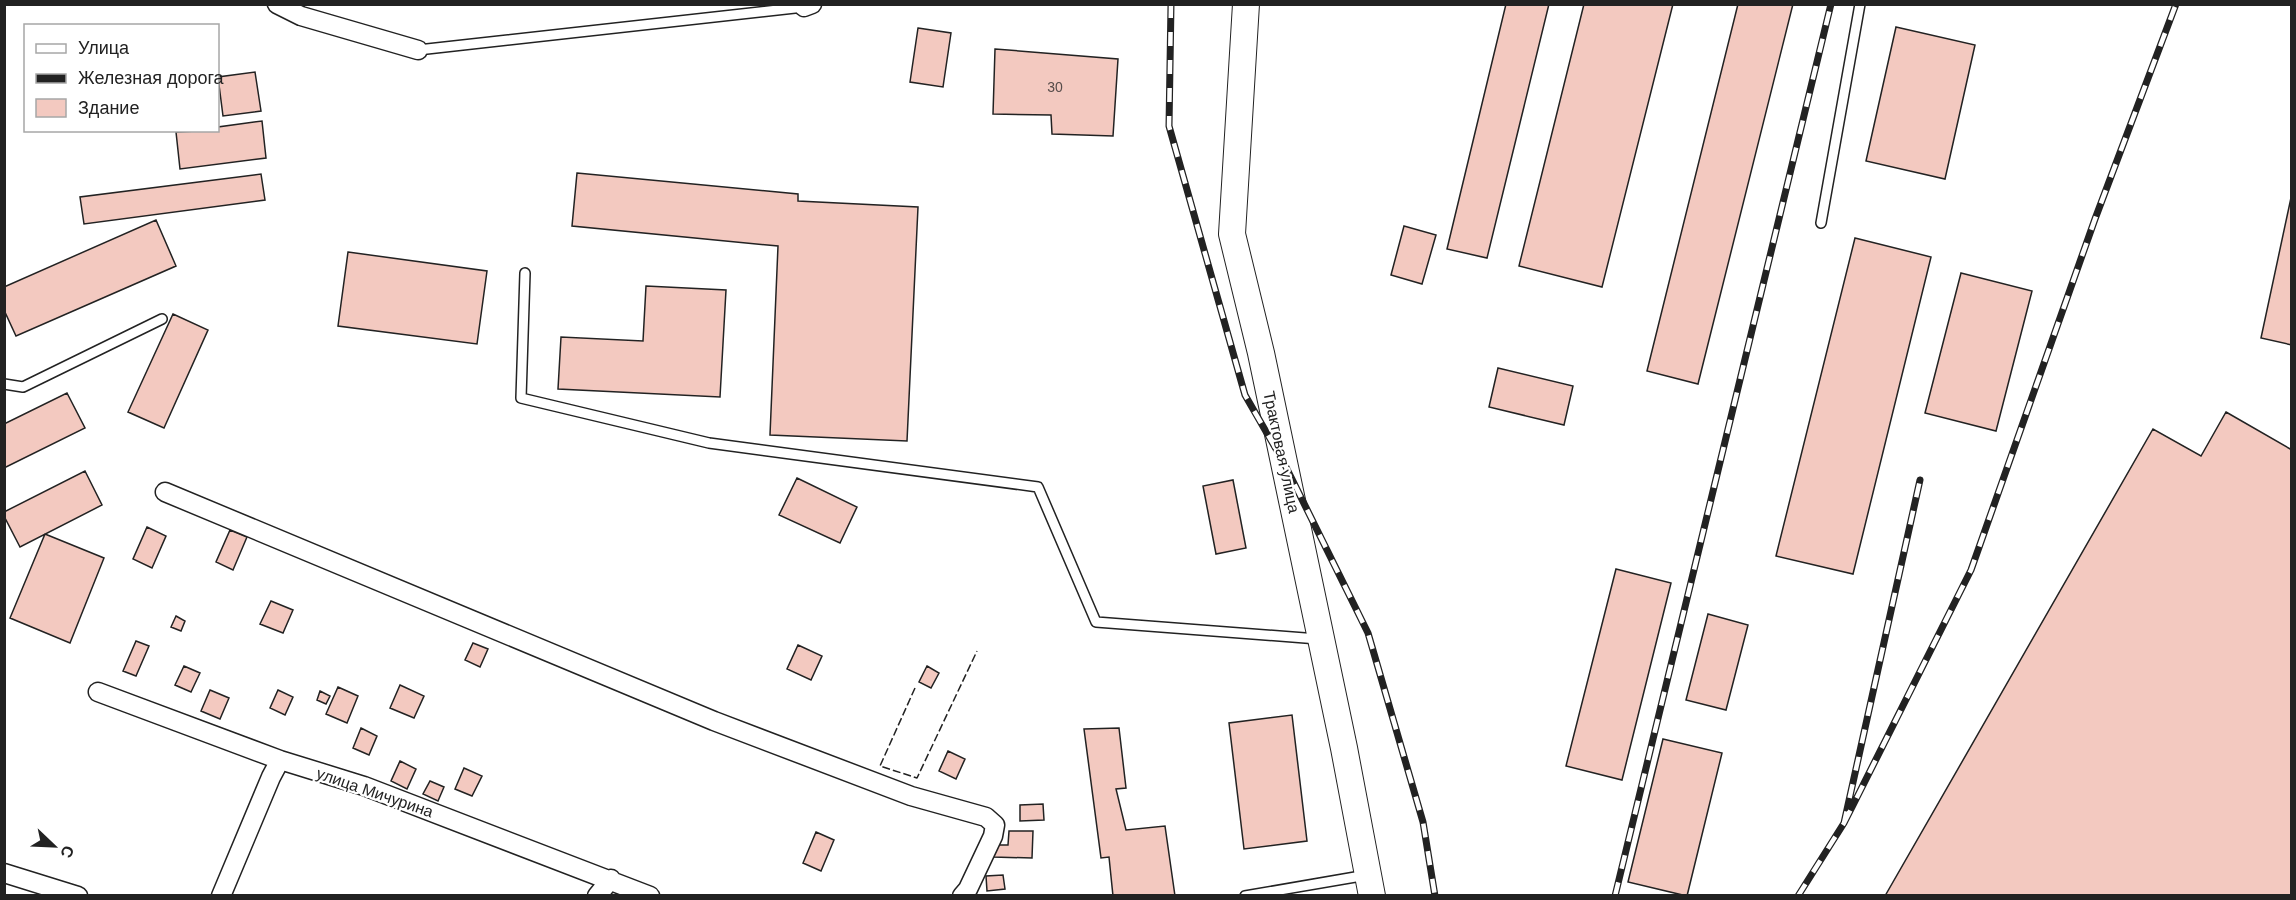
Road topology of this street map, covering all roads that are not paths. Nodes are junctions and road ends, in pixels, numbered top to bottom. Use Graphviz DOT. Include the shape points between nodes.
graph roads {
  1 [pos="277,4"];
  2 [pos="1246,4"];
  3 [pos="1860,4"];
  4 [pos="808,6"];
  5 [pos="418,50"];
  6 [pos="1821,223"];
  7 [pos="525,273"];
  8 [pos="162,319"];
  9 [pos="4,384"];
  10 [pos="165,492"];
  11 [pos="1321,639"];
  12 [pos="98,692"];
  13 [pos="280,760"];
  14 [pos="4,873"];
  15 [pos="611,879"];
  16 [pos="1370,885"];
  17 [pos="970,893"];
  18 [pos="78,896"];
  19 [pos="221,896"];
  20 [pos="597,896"];
  21 [pos="650,896"];
  22 [pos="1245,896"];
  1 -- 5 [label="street" via="301,16"];
  2 -- 11 [label="main road, Трактовая улица" via="1232,234"];
  3 -- 6 [label="lane"];
  4 -- 5 [label="lane"];
  7 -- 11 [label="lane" via="521,398 709,443 1038,487 1096,622"];
  8 -- 9 [label="lane" via="23,387"];
  10 -- 17 [label="street" via="714,721 911,796 986,816 995,825 993,836"];
  11 -- 16 [label="main road, Трактовая улица"];
  12 -- 13 [label="street, улица Мичурина"];
  13 -- 15 [label="street, улица Мичурина" via="363,786"];
  13 -- 19 [label="street"];
  14 -- 18 [label="street"];
  15 -- 20 [label="street"];
  15 -- 21 [label="street, улица Мичурина"];
  16 -- 22 [label="lane"];
}
